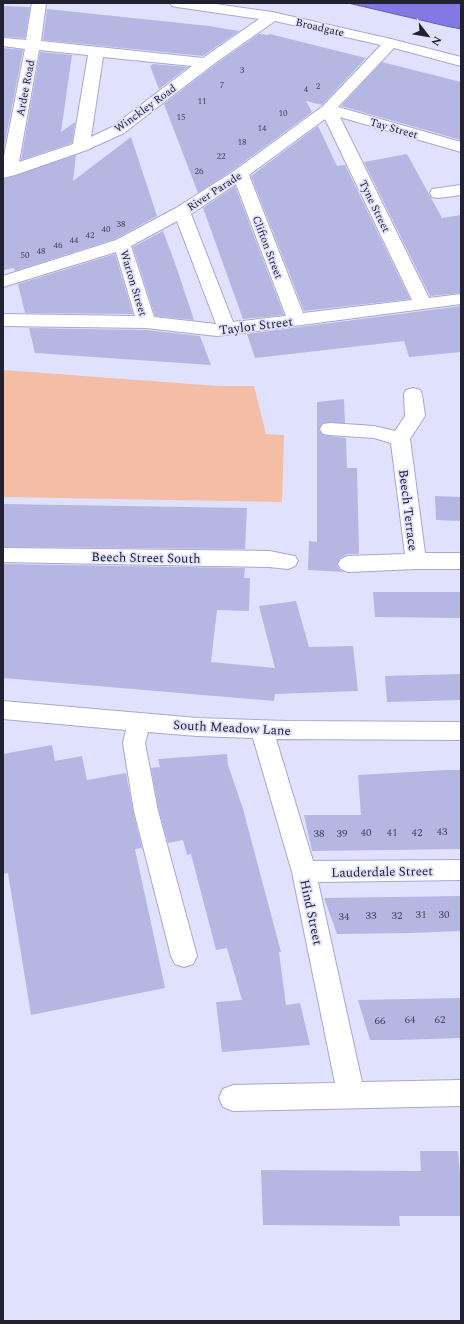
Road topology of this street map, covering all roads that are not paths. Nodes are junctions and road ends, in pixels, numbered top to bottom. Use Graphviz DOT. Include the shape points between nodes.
graph roads {
  1 [pos="39,3"];
  2 [pos="177,3"];
  3 [pos="272,16"];
  4 [pos="3,42"];
  5 [pos="390,43"];
  6 [pos="33,45"];
  7 [pos="96,50"];
  8 [pos="461,62"];
  9 [pos="206,63"];
  10 [pos="328,109"];
  11 [pos="81,147"];
  12 [pos="461,147"];
  13 [pos="6,173"];
  14 [pos="240,174"];
  15 [pos="461,190"];
  16 [pos="438,193"];
  17 [pos="182,212"];
  18 [pos="122,244"];
  19 [pos="3,282"];
  20 [pos="461,299"];
  21 [pos="422,303"];
  22 [pos="3,320"];
  23 [pos="296,320"];
  24 [pos="146,322"];
  25 [pos="227,329"];
  26 [pos="413,394"];
  27 [pos="330,429"];
  28 [pos="400,439"];
  29 [pos="3,555"];
  30 [pos="288,561"];
  31 [pos="416,561"];
  32 [pos="461,562"];
  33 [pos="348,564"];
  34 [pos="3,710"];
  35 [pos="139,721"];
  36 [pos="262,729"];
  37 [pos="461,731"];
  38 [pos="461,870"];
  39 [pos="304,872"];
  40 [pos="184,956"];
  41 [pos="461,1093"];
  42 [pos="351,1096"];
  43 [pos="233,1098"];
  1 -- 6 [label="street, Ardee Road"];
  2 -- 3 [label="street, Broadgate"];
  3 -- 5 [label="street, Broadgate"];
  3 -- 9 [label="street, Winckley Road"];
  4 -- 6 [label="street"];
  5 -- 8 [label="street, Broadgate"];
  5 -- 10 [label="street, River Parade"];
  6 -- 7 [label="street"];
  6 -- 13 [label="street, Ardee Road"];
  7 -- 9 [label="street"];
  7 -- 11 [label="street"];
  9 -- 11 [label="street, Winckley Road" via="118,130"];
  10 -- 12 [label="street, Tay Street"];
  10 -- 14 [label="street, River Parade"];
  10 -- 21 [label="street, Tyne Street"];
  11 -- 13 [label="street, Winckley Road"];
  14 -- 17 [label="street, River Parade"];
  14 -- 23 [label="street, Clifton Street"];
  15 -- 16 [label="street"];
  17 -- 18 [label="street, River Parade"];
  17 -- 25 [label="street"];
  18 -- 19 [label="street, River Parade"];
  18 -- 24 [label="street, Warton Street"];
  20 -- 21 [label="street, Taylor Street"];
  21 -- 23 [label="street, Taylor Street"];
  22 -- 24 [label="street, Taylor Street"];
  23 -- 25 [label="street, Taylor Street"];
  24 -- 25 [label="street, Taylor Street"];
  26 -- 28 [label="street" via="415,416"];
  27 -- 28 [label="street" via="374,432"];
  28 -- 31 [label="street, Beech Terrace"];
  29 -- 30 [label="street, Beech Street South"];
  31 -- 32 [label="street, Beech Terrace"];
  31 -- 33 [label="street"];
  34 -- 35 [label="street, South Meadow Lane"];
  35 -- 36 [label="street, South Meadow Lane"];
  35 -- 40 [label="street" via="134,743 146,811"];
  36 -- 37 [label="street, South Meadow Lane"];
  36 -- 39 [label="street, Hind Street"];
  38 -- 39 [label="street, Lauderdale Street"];
  39 -- 42 [label="street, Hind Street"];
  41 -- 42 [label="street"];
  42 -- 43 [label="street"];
}
